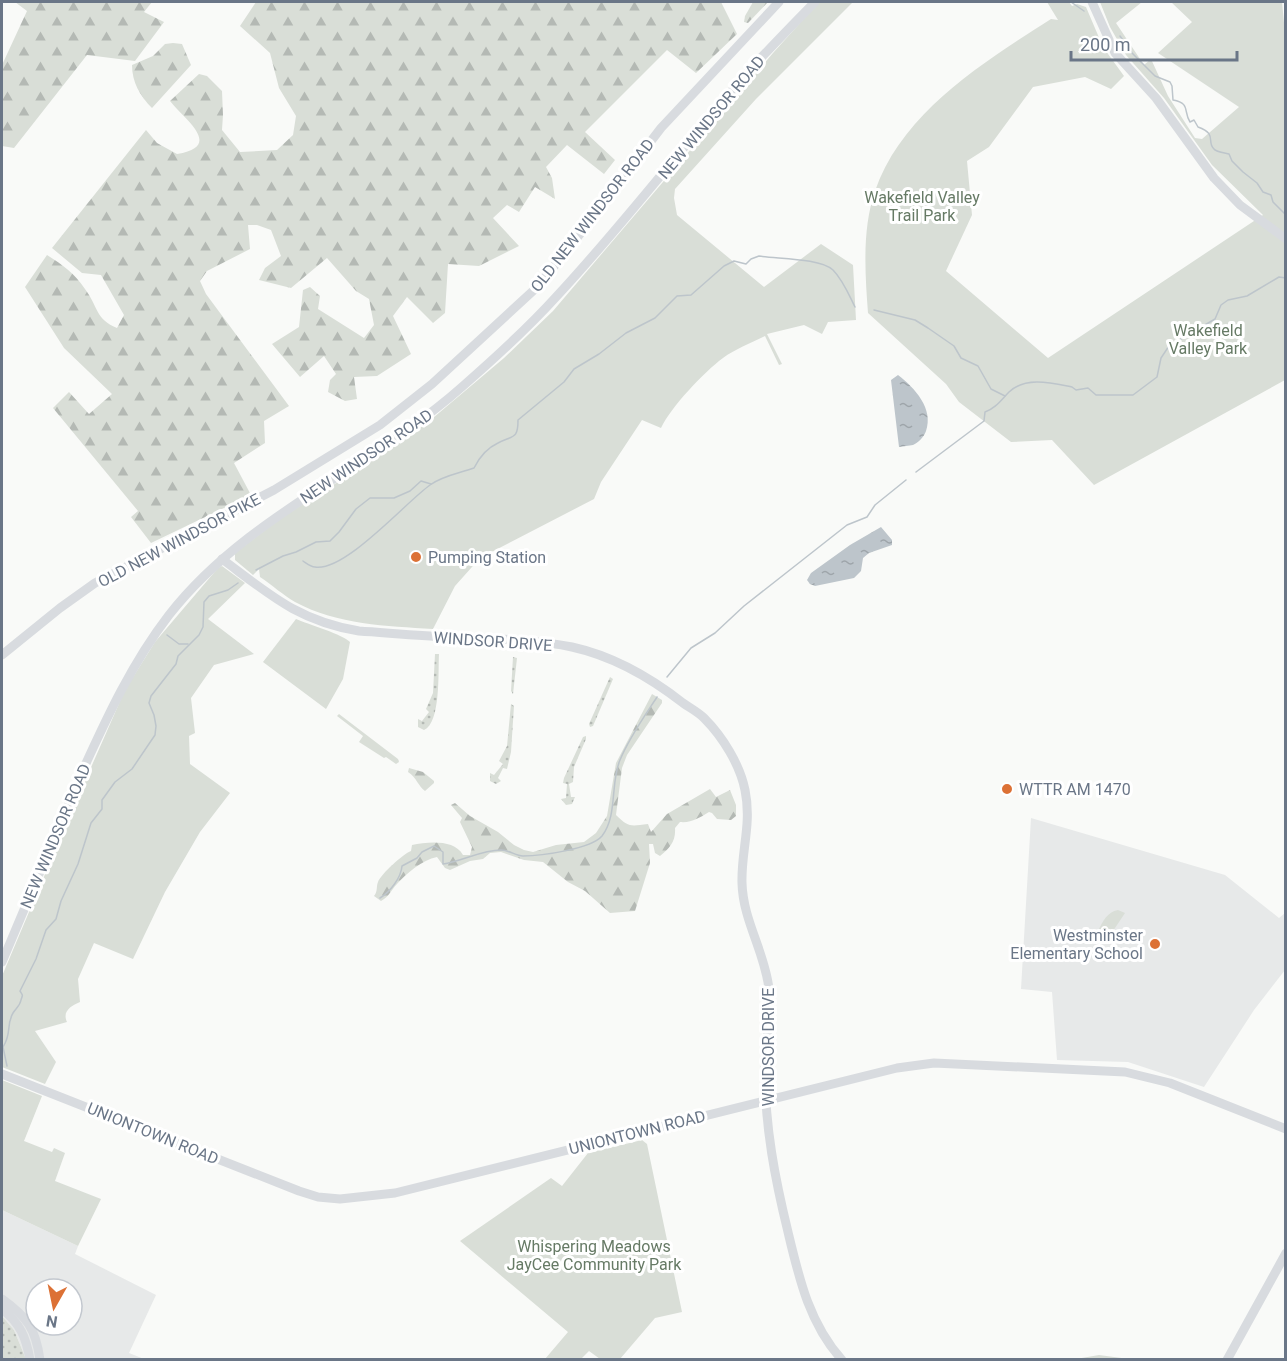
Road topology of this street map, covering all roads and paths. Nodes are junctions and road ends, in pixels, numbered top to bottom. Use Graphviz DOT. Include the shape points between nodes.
graph roads {
  1 [pos="780,2"];
  2 [pos="815,2"];
  3 [pos="1092,2"];
  4 [pos="1286,239"];
  5 [pos="363,436"];
  6 [pos="222,559"];
  7 [pos="2,655"];
  8 [pos="2,962"];
  9 [pos="2,1074"];
  10 [pos="766,1100"];
  11 [pos="1286,1129"];
  12 [pos="1286,1252"];
  13 [pos="2,1299"];
  14 [pos="2,1309"];
  15 [pos="30,1359"];
  16 [pos="40,1359"];
  17 [pos="842,1359"];
  18 [pos="1227,1359"];
  1 -- 5 [label="main road, OLD NEW WINDSOR ROAD" via="661,128 534,290 432,384"];
  2 -- 6 [label="main road, NEW WINDSOR ROAD" via="758,61 625,219 526,328 460,389 397,439 272,520"];
  3 -- 4 [label="main road" via="1115,53 1156,98 1214,178 1240,205"];
  5 -- 7 [label="main road, OLD NEW WINDSOR PIKE" via="247,506 112,573 74,597"];
  6 -- 8 [label="main road, NEW WINDSOR ROAD" via="170,615 126,679 93,746"];
  6 -- 10 [label="main road, WINDSOR DRIVE" via="286,606 322,623 359,631 572,647 634,671 704,718 734,760 747,802 742,884 770,995"];
  9 -- 10 [label="main road, UNIONTOWN ROAD" via="299,1191 340,1199 425,1186"];
  10 -- 11 [label="main road, UNIONTOWN ROAD" via="915,1064 1105,1070 1170,1083"];
  10 -- 17 [label="main road, WINDSOR DRIVE" via="774,1174 799,1278 815,1320"];
  12 -- 18 [label="main road"];
  13 -- 16 [label="main road" via="30,1323"];
  14 -- 15 [label="main road" via="19,1324"];
}
